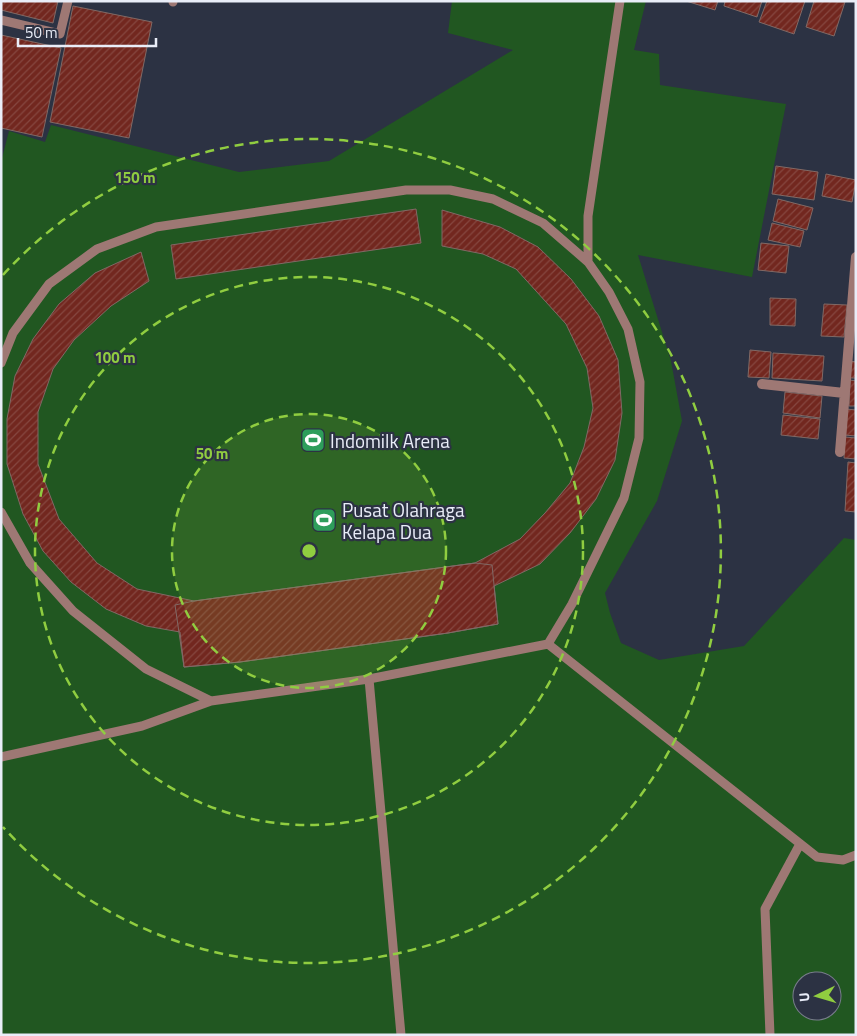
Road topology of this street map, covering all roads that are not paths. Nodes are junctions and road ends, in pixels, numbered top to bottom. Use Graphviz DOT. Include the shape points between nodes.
graph roads {
  1 [pos="68,1"];
  2 [pos="620,1"];
  3 [pos="1,20"];
  4 [pos="856,257"];
  5 [pos="588,262"];
  6 [pos="1,363"];
  7 [pos="762,384"];
  8 [pos="844,393"];
  9 [pos="840,452"];
  10 [pos="1,512"];
  11 [pos="548,644"];
  12 [pos="369,679"];
  13 [pos="210,701"];
  14 [pos="1,757"];
  15 [pos="800,844"];
  16 [pos="856,855"];
  17 [pos="400,1035"];
  18 [pos="770,1035"];
  1 -- 3 [label="lane" via="60,34"];
  2 -- 5 [label="lane" via="588,216"];
  4 -- 8 [label="street"];
  5 -- 6 [label="lane" via="543,223 493,199 450,190 406,190 156,227 97,250 49,284 13,333"];
  5 -- 11 [label="lane" via="609,292 628,330 640,382 639,438 624,498 572,604"];
  7 -- 8 [label="street"];
  8 -- 9 [label="street"];
  10 -- 13 [label="lane" via="30,564 73,611 146,669"];
  11 -- 12 [label="lane"];
  11 -- 15 [label="lane"];
  12 -- 13 [label="lane"];
  12 -- 17 [label="lane"];
  13 -- 14 [label="lane" via="142,726"];
  15 -- 16 [label="lane" via="817,857 843,860"];
  15 -- 18 [label="lane" via="764,909"];
}
